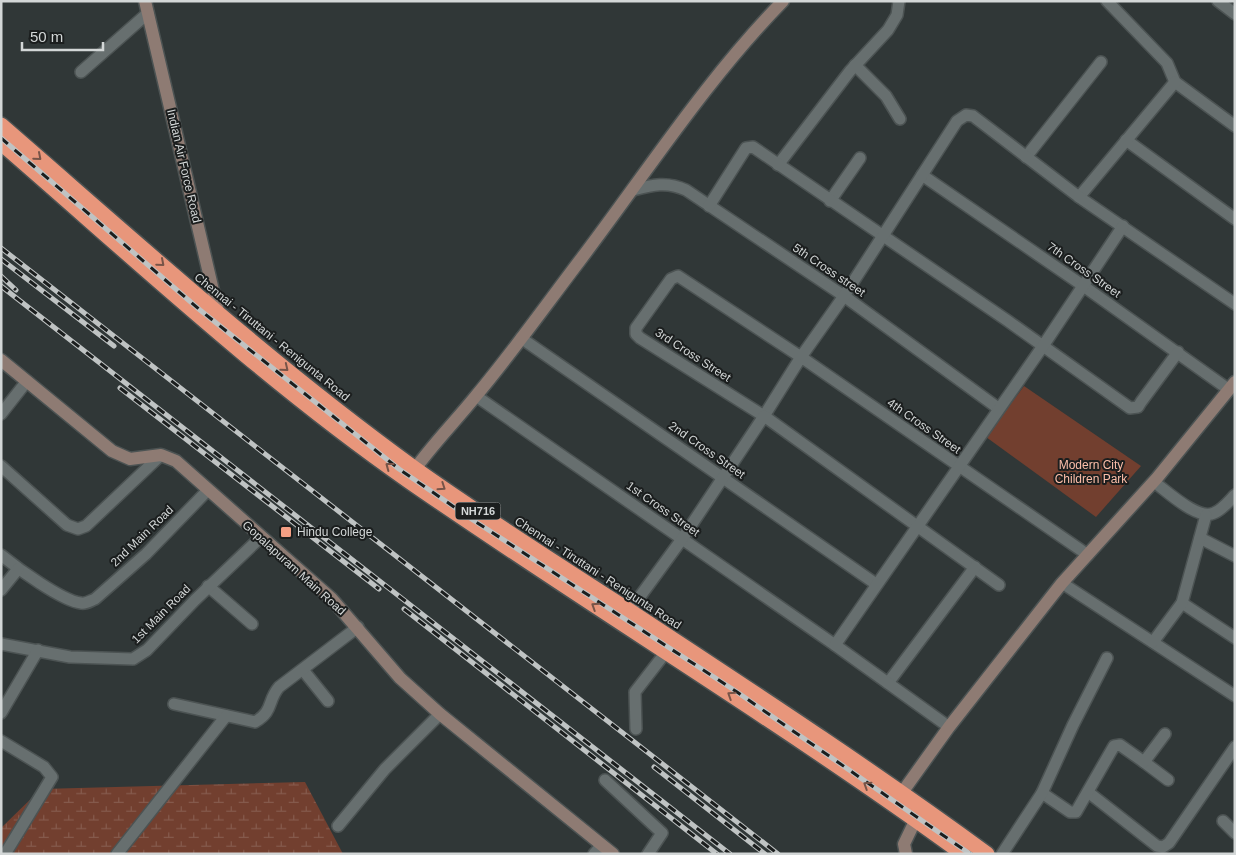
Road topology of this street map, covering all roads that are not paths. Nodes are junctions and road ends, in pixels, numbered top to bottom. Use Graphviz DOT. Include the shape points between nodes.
graph roads {
  1 [pos="784,1"];
  2 [pos="899,1"];
  3 [pos="1107,1"];
  4 [pos="1218,1"];
  5 [pos="147,7"];
  6 [pos="1235,14"];
  7 [pos="1101,62"];
  8 [pos="855,65"];
  9 [pos="81,72"];
  10 [pos="1175,82"];
  11 [pos="900,119"];
  12 [pos="1,125"];
  13 [pos="1235,126"];
  14 [pos="1126,140"];
  15 [pos="1,143"];
  16 [pos="1026,157"];
  17 [pos="860,158"];
  18 [pos="778,165"];
  19 [pos="922,176"];
  20 [pos="633,190"];
  21 [pos="1079,197"];
  22 [pos="830,200"];
  23 [pos="709,206"];
  24 [pos="1235,219"];
  25 [pos="1123,226"];
  26 [pos="883,237"];
  27 [pos="1082,285"];
  28 [pos="1235,289"];
  29 [pos="844,296"];
  30 [pos="1231,301"];
  31 [pos="219,314"];
  32 [pos="745,320"];
  33 [pos="218,331"];
  34 [pos="521,338"];
  35 [pos="1043,346"];
  36 [pos="1178,352"];
  37 [pos="800,357"];
  38 [pos="1,360"];
  39 [pos="28,382"];
  40 [pos="1232,386"];
  41 [pos="476,396"];
  42 [pos="998,408"];
  43 [pos="1,414"];
  44 [pos="764,416"];
  45 [pos="161,455"];
  46 [pos="1,466"];
  47 [pos="958,466"];
  48 [pos="411,474"];
  49 [pos="723,478"];
  50 [pos="1154,482"];
  51 [pos="207,491"];
  52 [pos="1235,495"];
  53 [pos="1206,515"];
  54 [pos="917,526"];
  55 [pos="261,537"];
  56 [pos="1200,538"];
  57 [pos="682,539"];
  58 [pos="1088,554"];
  59 [pos="1,555"];
  60 [pos="1235,556"];
  61 [pos="975,567"];
  62 [pos="18,569"];
  63 [pos="1062,583"];
  64 [pos="876,584"];
  65 [pos="999,585"];
  66 [pos="208,586"];
  67 [pos="1,590"];
  68 [pos="1182,603"];
  69 [pos="626,617"];
  70 [pos="252,624"];
  71 [pos="358,627"];
  72 [pos="1235,638"];
  73 [pos="1153,642"];
  74 [pos="1,644"];
  75 [pos="835,645"];
  76 [pos="38,650"];
  77 [pos="666,652"];
  78 [pos="1107,658"];
  79 [pos="303,670"];
  80 [pos="888,683"];
  81 [pos="1235,696"];
  82 [pos="328,701"];
  83 [pos="174,704"];
  84 [pos="1,713"];
  85 [pos="440,714"];
  86 [pos="226,716"];
  87 [pos="949,727"];
  88 [pos="636,730"];
  89 [pos="1165,734"];
  90 [pos="1,741"];
  91 [pos="1235,747"];
  92 [pos="1144,762"];
  93 [pos="605,780"];
  94 [pos="1168,780"];
  95 [pos="1088,792"];
  96 [pos="1042,793"];
  97 [pos="899,798"];
  98 [pos="916,819"];
  99 [pos="1224,821"];
  100 [pos="338,826"];
  101 [pos="1235,833"];
  102 [pos="598,849"];
  103 [pos="5,854"];
  104 [pos="117,854"];
  105 [pos="613,854"];
  106 [pos="648,854"];
  107 [pos="906,854"];
  108 [pos="964,854"];
  109 [pos="987,854"];
  110 [pos="1002,854"];
  1 -- 20 [label="street" via="747,38"];
  2 -- 8 [label="street" via="888,30"];
  3 -- 10 [label="street" via="1167,63"];
  4 -- 6 [label="street"];
  5 -- 9 [label="street"];
  5 -- 31 [label="street, Indian Air Force Road"];
  7 -- 16 [label="street"];
  8 -- 11 [label="street" via="886,96"];
  8 -- 18 [label="street"];
  10 -- 13 [label="street"];
  10 -- 14 [label="street"];
  12 -- 31 [label="highway, Chennai - Tiruttani - Renigunta Road / NH716, one-way"];
  14 -- 21 [label="street"];
  14 -- 24 [label="street"];
  15 -- 33 [label="highway, Chennai - Tiruttani - Renigunta Road / NH716"];
  16 -- 19 [label="street" via="973,116 966,115 957,121"];
  16 -- 21 [label="street"];
  17 -- 22 [label="street"];
  18 -- 22 [label="street"];
  18 -- 23 [label="street" via="753,147 748,147"];
  19 -- 26 [label="street"];
  19 -- 27 [label="street, 7th Cross Street"];
  20 -- 23 [label="street, 5th Cross street" via="657,184 676,185"];
  20 -- 34 [label="street"];
  21 -- 25 [label="street"];
  22 -- 26 [label="street"];
  23 -- 29 [label="street, 5th Cross street"];
  25 -- 27 [label="street"];
  25 -- 30 [label="street"];
  26 -- 29 [label="street"];
  26 -- 35 [label="street"];
  27 -- 35 [label="street"];
  27 -- 36 [label="street, 7th Cross Street"];
  28 -- 30 [label="street"];
  29 -- 37 [label="street"];
  29 -- 42 [label="street, 5th Cross street"];
  31 -- 33 [label="street, Indian Air Force Road"];
  31 -- 48 [label="highway, Chennai - Tiruttani - Renigunta Road / NH716, one-way"];
  32 -- 37 [label="street, 4th Cross Street"];
  32 -- 44 [label="street, 3rd Cross Street" via="676,276 636,328 636,334"];
  48 -- 33 [label="highway, Chennai - Tiruttani - Renigunta Road / NH716, one-way" via="312,408"];
  34 -- 41 [label="street"];
  34 -- 49 [label="street, 2nd Cross Street"];
  35 -- 36 [label="street" via="1130,408 1138,407"];
  35 -- 42 [label="street"];
  36 -- 40 [label="street, 7th Cross Street"];
  37 -- 44 [label="street"];
  37 -- 47 [label="street, 4th Cross Street"];
  38 -- 39 [label="street"];
  39 -- 43 [label="street"];
  39 -- 45 [label="street" via="112,451 130,459"];
  40 -- 50 [label="street"];
  41 -- 48 [label="street"];
  41 -- 57 [label="street, 1st Cross Street"];
  42 -- 47 [label="street"];
  44 -- 49 [label="street"];
  44 -- 54 [label="street"];
  45 -- 46 [label="street" via="86,526 78,529 67,525"];
  45 -- 51 [label="street, Gopalapuram Main Road" via="176,462"];
  47 -- 54 [label="street"];
  47 -- 58 [label="street, 4th Cross Street"];
  48 -- 69 [label="highway, Chennai - Tiruttani - Renigunta Road / NH716" via="500,544"];
  49 -- 57 [label="street"];
  49 -- 64 [label="street, 2nd Cross Street"];
  50 -- 53 [label="street" via="1191,509"];
  50 -- 58 [label="street"];
  51 -- 55 [label="street, Gopalapuram Main Road"];
  51 -- 62 [label="street, 2nd Main Road" via="146,554 95,599 86,603 73,601"];
  52 -- 53 [label="street" via="1217,512"];
  53 -- 56 [label="street"];
  54 -- 61 [label="street"];
  54 -- 64 [label="street"];
  55 -- 66 [label="street, 1st Main Road"];
  55 -- 71 [label="street, Gopalapuram Main Road" via="331,598"];
  56 -- 60 [label="street"];
  56 -- 68 [label="street"];
  57 -- 69 [label="street"];
  57 -- 75 [label="street, 1st Cross Street"];
  58 -- 63 [label="street"];
  59 -- 62 [label="street"];
  61 -- 65 [label="street"];
  61 -- 80 [label="street"];
  62 -- 67 [label="street"];
  63 -- 73 [label="street"];
  63 -- 87 [label="street"];
  64 -- 75 [label="street"];
  66 -- 70 [label="street"];
  66 -- 76 [label="street, 1st Main Road" via="147,650 133,659 70,657"];
  68 -- 72 [label="street"];
  68 -- 73 [label="street"];
  69 -- 77 [label="highway, Chennai - Tiruttani - Renigunta Road / NH716"];
  69 -- 97 [label="highway, Chennai - Tiruttani - Renigunta Road / NH716"];
  71 -- 79 [label="street"];
  71 -- 85 [label="street, Gopalapuram Main Road" via="400,678"];
  73 -- 81 [label="street"];
  74 -- 76 [label="street, 1st Main Road"];
  75 -- 80 [label="street, 1st Cross Street"];
  76 -- 84 [label="street"];
  77 -- 88 [label="street" via="635,692"];
  97 -- 77 [label="highway, Chennai - Tiruttani - Renigunta Road / NH716, one-way"];
  78 -- 96 [label="street"];
  79 -- 82 [label="street"];
  79 -- 86 [label="street" via="279,687 270,710 255,722"];
  80 -- 87 [label="street, 1st Cross Street"];
  83 -- 86 [label="street"];
  85 -- 100 [label="street" via="385,769"];
  85 -- 102 [label="street, Gopalapuram Main Road"];
  86 -- 104 [label="street"];
  87 -- 97 [label="street"];
  89 -- 92 [label="street"];
  90 -- 103 [label="street" via="44,767 52,777"];
  91 -- 95 [label="street" via="1169,843 1163,847 1157,846"];
  92 -- 94 [label="street"];
  92 -- 95 [label="street" via="1117,744"];
  93 -- 106 [label="street" via="662,833"];
  95 -- 96 [label="street" via="1079,810 1073,813"];
  96 -- 110 [label="street"];
  97 -- 98 [label="highway, Chennai - Tiruttani - Renigunta Road / NH716"];
  97 -- 109 [label="highway, Chennai - Tiruttani - Renigunta Road / NH716"];
  98 -- 107 [label="street" via="904,844"];
  98 -- 108 [label="highway, Chennai - Tiruttani - Renigunta Road / NH716"];
  99 -- 101 [label="street"];
  102 -- 105 [label="street, Gopalapuram Main Road"];
}
